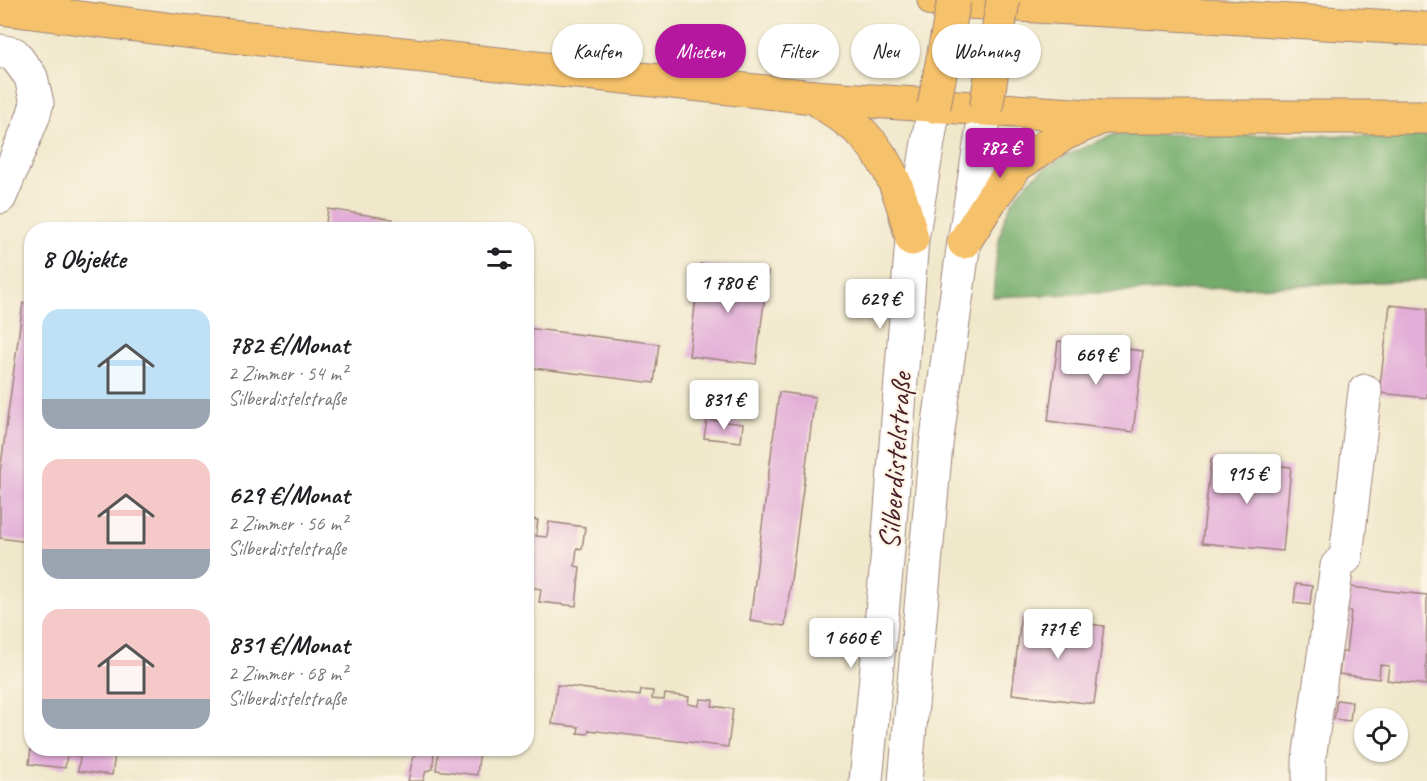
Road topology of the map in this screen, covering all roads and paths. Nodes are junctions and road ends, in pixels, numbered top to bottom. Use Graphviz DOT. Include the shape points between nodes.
graph roads {
  1 [pos="934,0"];
  2 [pos="954,0"];
  3 [pos="1003,0"];
  4 [pos="0,8"];
  5 [pos="1427,29"];
  6 [pos="7,52"];
  7 [pos="814,97"];
  8 [pos="934,106"];
  9 [pos="986,109"];
  10 [pos="1102,117"];
  11 [pos="1427,117"];
  12 [pos="0,197"];
  13 [pos="912,239"];
  14 [pos="964,242"];
  15 [pos="1365,391"];
  16 [pos="866,781"];
  17 [pos="905,781"];
  18 [pos="1310,781"];
  1 -- 5 [label="main road"];
  2 -- 8 [label="main road, Silberdistelstraße, bridge"];
  3 -- 9 [label="main road, bridge"];
  4 -- 7 [label="main road"];
  6 -- 12 [label="street" via="31,77 37,103"];
  7 -- 8 [label="main road"];
  7 -- 13 [label="main road" via="862,134 885,162 902,199"];
  8 -- 9 [label="main road"];
  8 -- 13 [label="street, Silberdistelstraße"];
  9 -- 10 [label="main road"];
  9 -- 14 [label="street, Silberdistelstraße"];
  10 -- 11 [label="main road"];
  10 -- 14 [label="main road" via="1064,134 1016,166"];
  13 -- 16 [label="street, Silberdistelstraße"];
  14 -- 17 [label="street, Silberdistelstraße" via="936,445"];
  15 -- 18 [label="street" via="1346,557 1337,566 1329,614 1309,759"];
}
